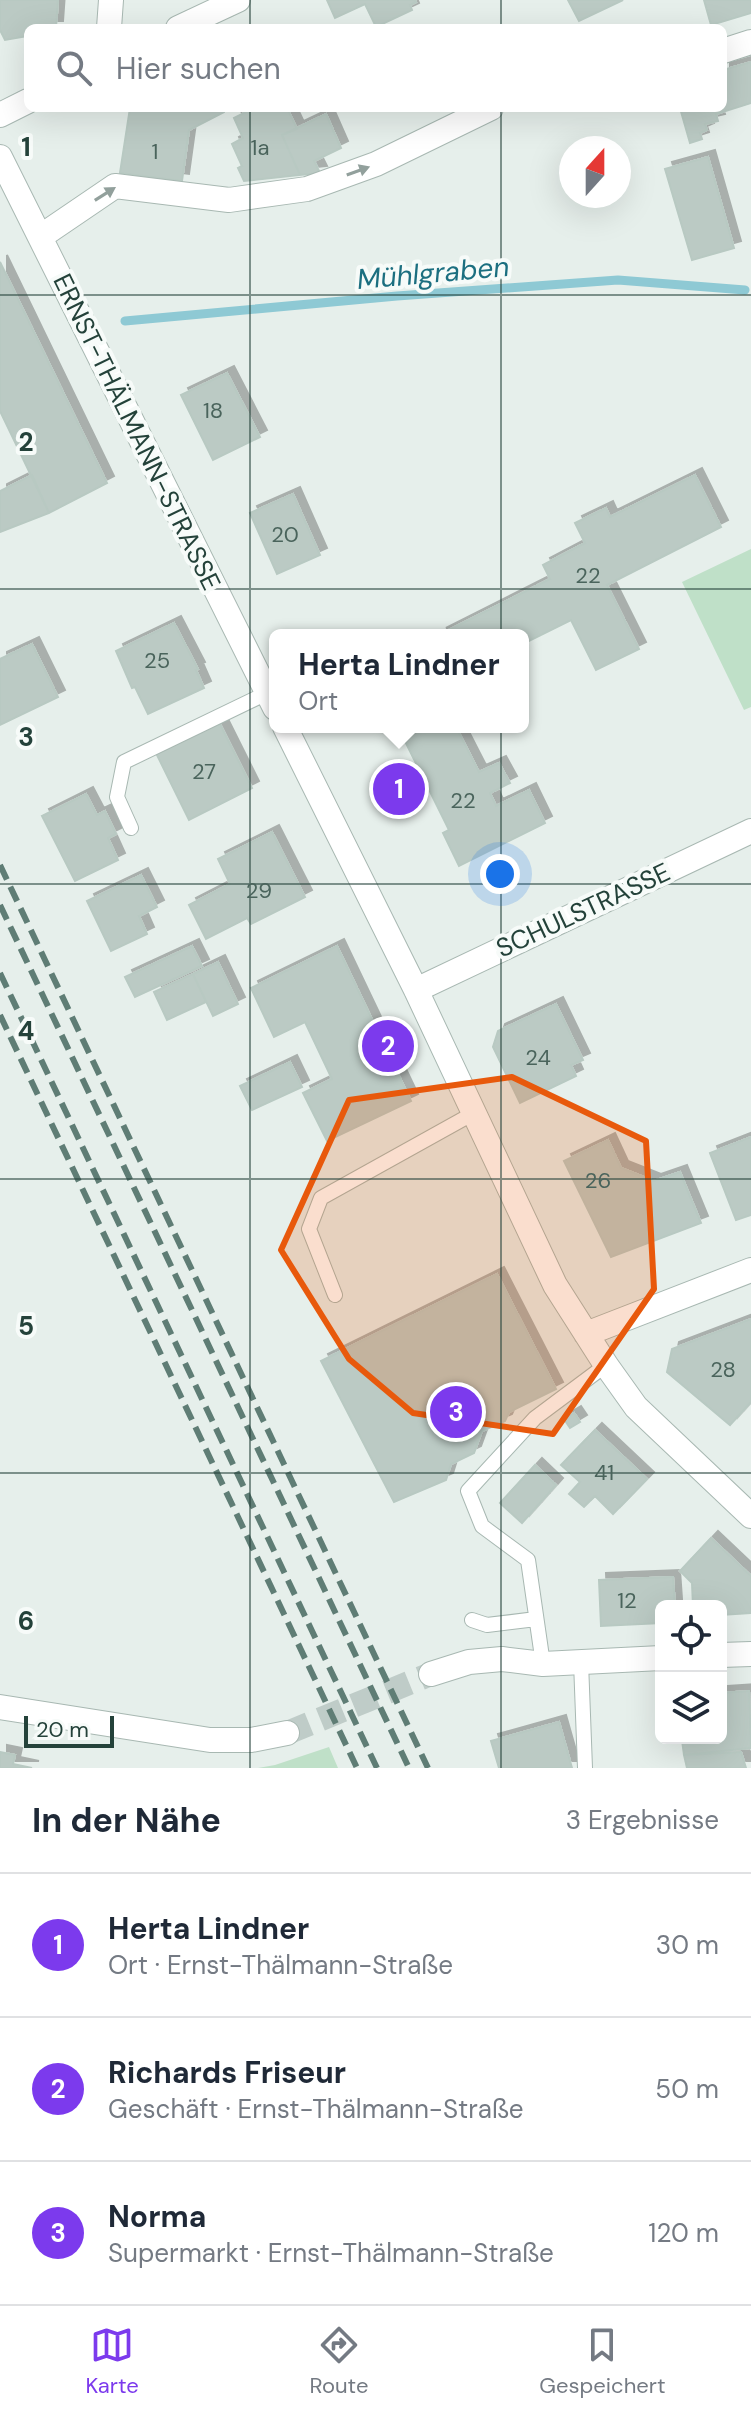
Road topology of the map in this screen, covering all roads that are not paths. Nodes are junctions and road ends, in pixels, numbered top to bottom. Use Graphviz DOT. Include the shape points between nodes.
graph roads {
  1 [pos="111,0"];
  2 [pos="238,0"];
  3 [pos="109,24"];
  4 [pos="187,24"];
  5 [pos="751,42"];
  6 [pos="727,50"];
  7 [pos="24,103"];
  8 [pos="483,112"];
  9 [pos="0,115"];
  10 [pos="0,157"];
  11 [pos="40,237"];
  12 [pos="269,696"];
  13 [pos="269,701"];
  14 [pos="288,733"];
  15 [pos="131,828"];
  16 [pos="751,831"];
  17 [pos="416,990"];
  18 [pos="474,1113"];
  19 [pos="751,1270"];
  20 [pos="335,1295"];
  21 [pos="586,1334"];
  22 [pos="606,1365"];
  23 [pos="751,1516"];
  24 [pos="536,1619"];
  25 [pos="472,1620"];
  26 [pos="751,1654"];
  27 [pos="727,1655"];
  28 [pos="655,1658"];
  29 [pos="581,1662"];
  30 [pos="543,1664"];
  31 [pos="431,1674"];
  32 [pos="0,1707"];
  33 [pos="287,1733"];
  34 [pos="585,1768"];
  1 -- 3 [label="street"];
  2 -- 4 [label="street"];
  5 -- 6 [label="street"];
  7 -- 9 [label="street"];
  11 -- 8 [label="street, one-way" via="115,186 229,200 307,189 376,164"];
  10 -- 11 [label="street, ERNST-THÄLMANN-STRASSE"];
  11 -- 12 [label="street, ERNST-THÄLMANN-STRASSE"];
  13 -- 15 [label="lane" via="124,762 117,797"];
  14 -- 17 [label="street"];
  16 -- 17 [label="street, SCHULSTRASSE"];
  17 -- 18 [label="street"];
  18 -- 20 [label="lane" via="321,1198 309,1229"];
  18 -- 21 [label="street" via="555,1285"];
  19 -- 21 [label="street"];
  21 -- 22 [label="street"];
  22 -- 23 [label="street" via="636,1407"];
  22 -- 24 [label="lane" via="535,1418 468,1491 482,1526 528,1560"];
  24 -- 25 [label="lane" via="487,1625"];
  24 -- 30 [label="lane"];
  26 -- 27 [label="street"];
  28 -- 29 [label="street"];
  29 -- 30 [label="street"];
  29 -- 34 [label="lane"];
  30 -- 31 [label="street" via="502,1659"];
  32 -- 33 [label="street" via="210,1740"];
}
